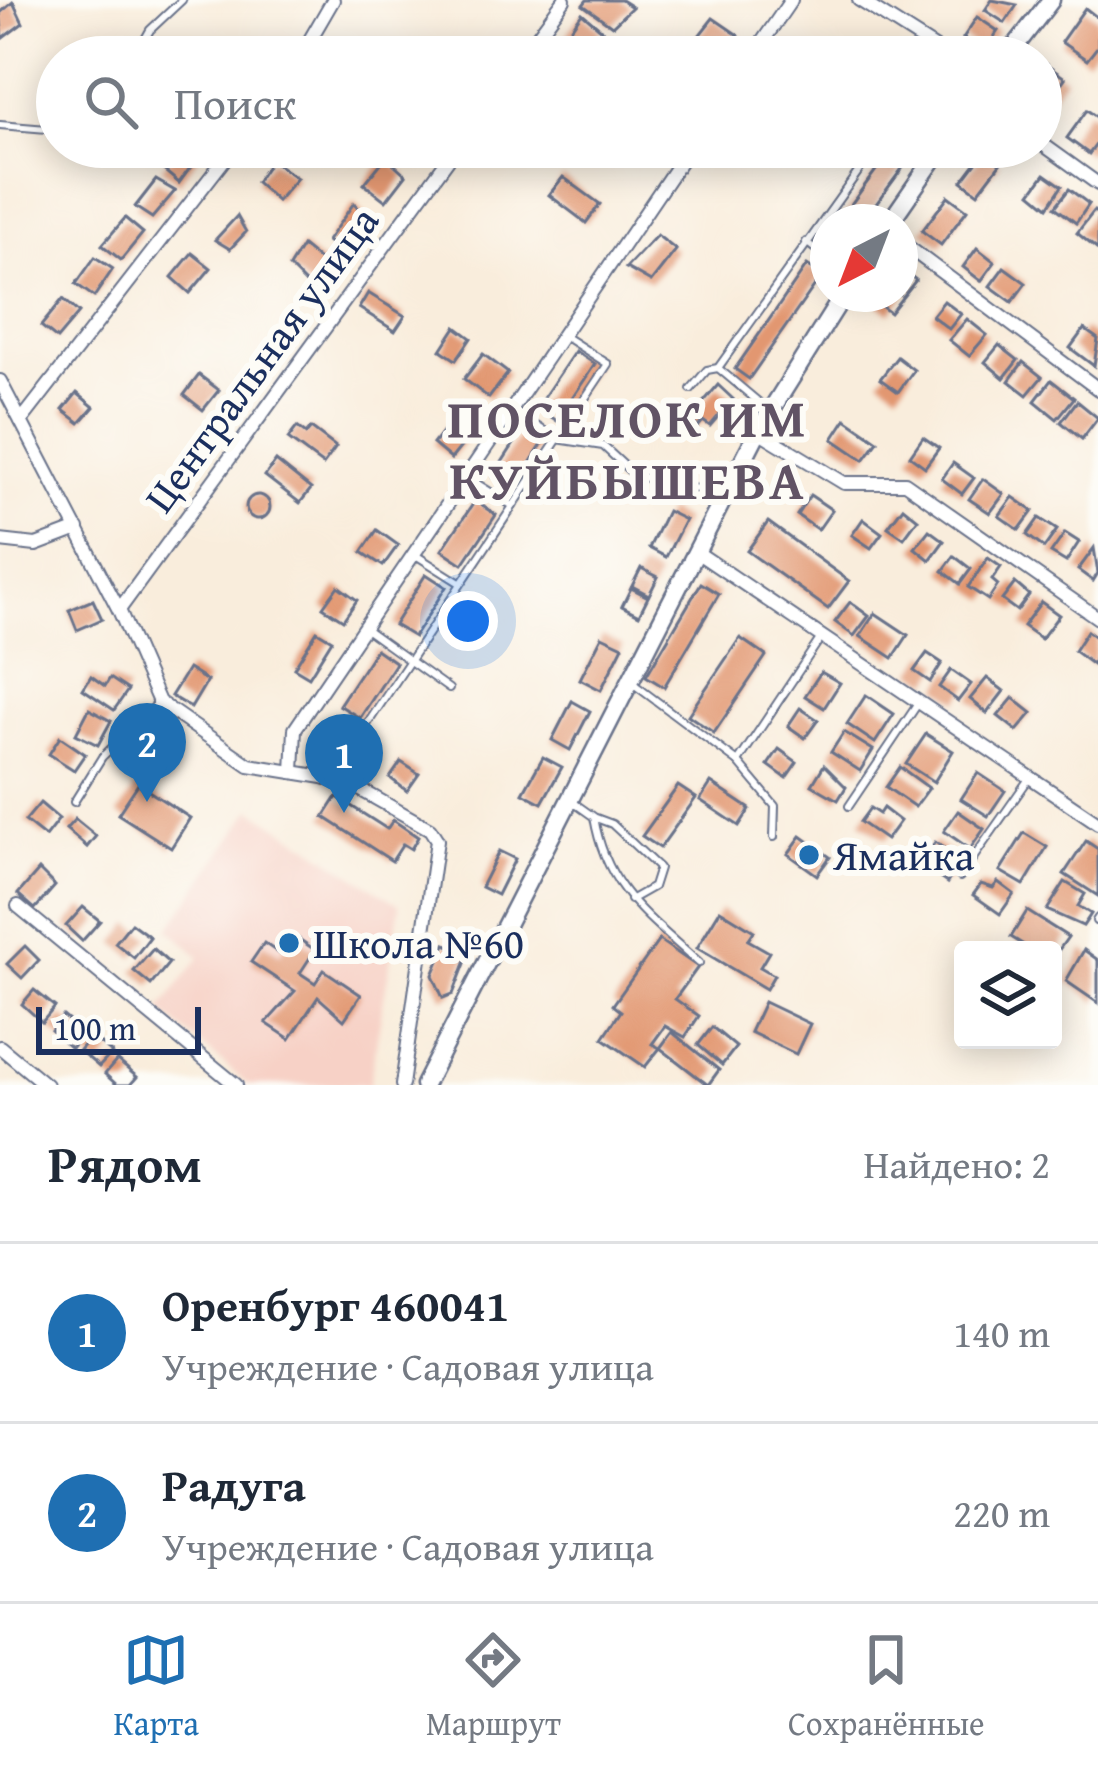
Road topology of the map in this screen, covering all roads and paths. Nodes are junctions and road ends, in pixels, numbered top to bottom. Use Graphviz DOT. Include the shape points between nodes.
graph roads {
  1 [pos="182,0"];
  2 [pos="333,0"];
  3 [pos="564,0"];
  4 [pos="791,0"];
  5 [pos="859,0"];
  6 [pos="1051,0"];
  7 [pos="147,36"];
  8 [pos="312,36"];
  9 [pos="537,36"];
  10 [pos="766,36"];
  11 [pos="916,36"];
  12 [pos="1023,36"];
  13 [pos="0,124"];
  14 [pos="36,128"];
  15 [pos="1062,158"];
  16 [pos="219,168"];
  17 [pos="442,168"];
  18 [pos="676,168"];
  19 [pos="861,168"];
  20 [pos="927,168"];
  21 [pos="1098,184"];
  22 [pos="902,204"];
  23 [pos="806,242"];
  24 [pos="810,245"];
  25 [pos="918,255"];
  26 [pos="833,312"];
  27 [pos="561,334"];
  28 [pos="718,368"];
  29 [pos="0,381"];
  30 [pos="692,389"];
  31 [pos="1098,389"];
  32 [pos="509,409"];
  33 [pos="770,411"];
  34 [pos="21,421"];
  35 [pos="758,431"];
  36 [pos="557,439"];
  37 [pos="465,476"];
  38 [pos="727,490"];
  39 [pos="513,506"];
  40 [pos="78,529"];
  41 [pos="0,542"];
  42 [pos="695,551"];
  43 [pos="415,554"];
  44 [pos="460,584"];
  45 [pos="119,610"];
  46 [pos="1098,618"];
  47 [pos="364,628"];
  48 [pos="822,636"];
  49 [pos="410,661"];
  50 [pos="628,680"];
  51 [pos="448,689"];
  52 [pos="919,701"];
  53 [pos="159,703"];
  54 [pos="358,738"];
  55 [pos="738,762"];
  56 [pos="292,772"];
  57 [pos="1030,777"];
  58 [pos="567,798"];
  59 [pos="74,802"];
  60 [pos="849,806"];
  61 [pos="594,818"];
  62 [pos="1098,823"];
  63 [pos="774,837"];
  64 [pos="960,877"];
  65 [pos="630,900"];
  66 [pos="19,906"];
  67 [pos="699,963"];
  68 [pos="0,1047"];
  69 [pos="46,1085"];
  70 [pos="236,1085"];
  71 [pos="402,1085"];
  72 [pos="424,1085"];
  1 -- 7 [label="lane"];
  2 -- 8 [label="street"];
  3 -- 9 [label="street"];
  4 -- 10 [label="street"];
  5 -- 11 [label="street"];
  6 -- 12 [label="street"];
  13 -- 14 [label="lane"];
  15 -- 21 [label="street"];
  16 -- 34 [label="street"];
  17 -- 45 [label="street, Центральная улица"];
  18 -- 27 [label="street"];
  19 -- 23 [label="lane"];
  20 -- 22 [label="street"];
  23 -- 24 [label="lane"];
  23 -- 28 [label="lane"];
  25 -- 31 [label="street"];
  26 -- 33 [label="street"];
  27 -- 32 [label="street"];
  27 -- 36 [label="lane" via="608,364"];
  28 -- 30 [label="lane"];
  28 -- 33 [label="lane"];
  29 -- 34 [label="street"];
  32 -- 36 [label="lane"];
  32 -- 37 [label="street"];
  33 -- 35 [label="street"];
  34 -- 40 [label="street"];
  35 -- 38 [label="street"];
  35 -- 46 [label="street" via="844,483 905,483"];
  36 -- 38 [label="lane" via="603,446 666,487"];
  36 -- 39 [label="lane"];
  37 -- 39 [label="lane"];
  37 -- 43 [label="street"];
  38 -- 42 [label="street"];
  39 -- 44 [label="lane"];
  40 -- 41 [label="street" via="36,545"];
  40 -- 45 [label="street"];
  42 -- 48 [label="street"];
  42 -- 50 [label="street"];
  43 -- 44 [label="lane"];
  43 -- 47 [label="street"];
  44 -- 49 [label="lane"];
  45 -- 53 [label="street"];
  47 -- 49 [label="lane"];
  47 -- 56 [label="street" via="296,729"];
  48 -- 52 [label="street"];
  48 -- 55 [label="lane"];
  49 -- 51 [label="lane"];
  49 -- 54 [label="lane"];
  50 -- 55 [label="lane"];
  50 -- 58 [label="street"];
  52 -- 57 [label="street"];
  52 -- 60 [label="lane"];
  53 -- 56 [label="street" via="249,766"];
  53 -- 59 [label="lane" via="102,757"];
  55 -- 63 [label="lane" via="775,806"];
  56 -- 71 [label="street" via="361,790 437,840"];
  57 -- 62 [label="street"];
  57 -- 64 [label="lane"];
  58 -- 61 [label="lane"];
  58 -- 72 [label="street"];
  61 -- 65 [label="lane" via="601,857"];
  61 -- 65 [label="lane" via="612,824 659,868 653,887"];
  65 -- 67 [label="lane"];
  66 -- 70 [label="street"];
  68 -- 69 [label="street"];
}
